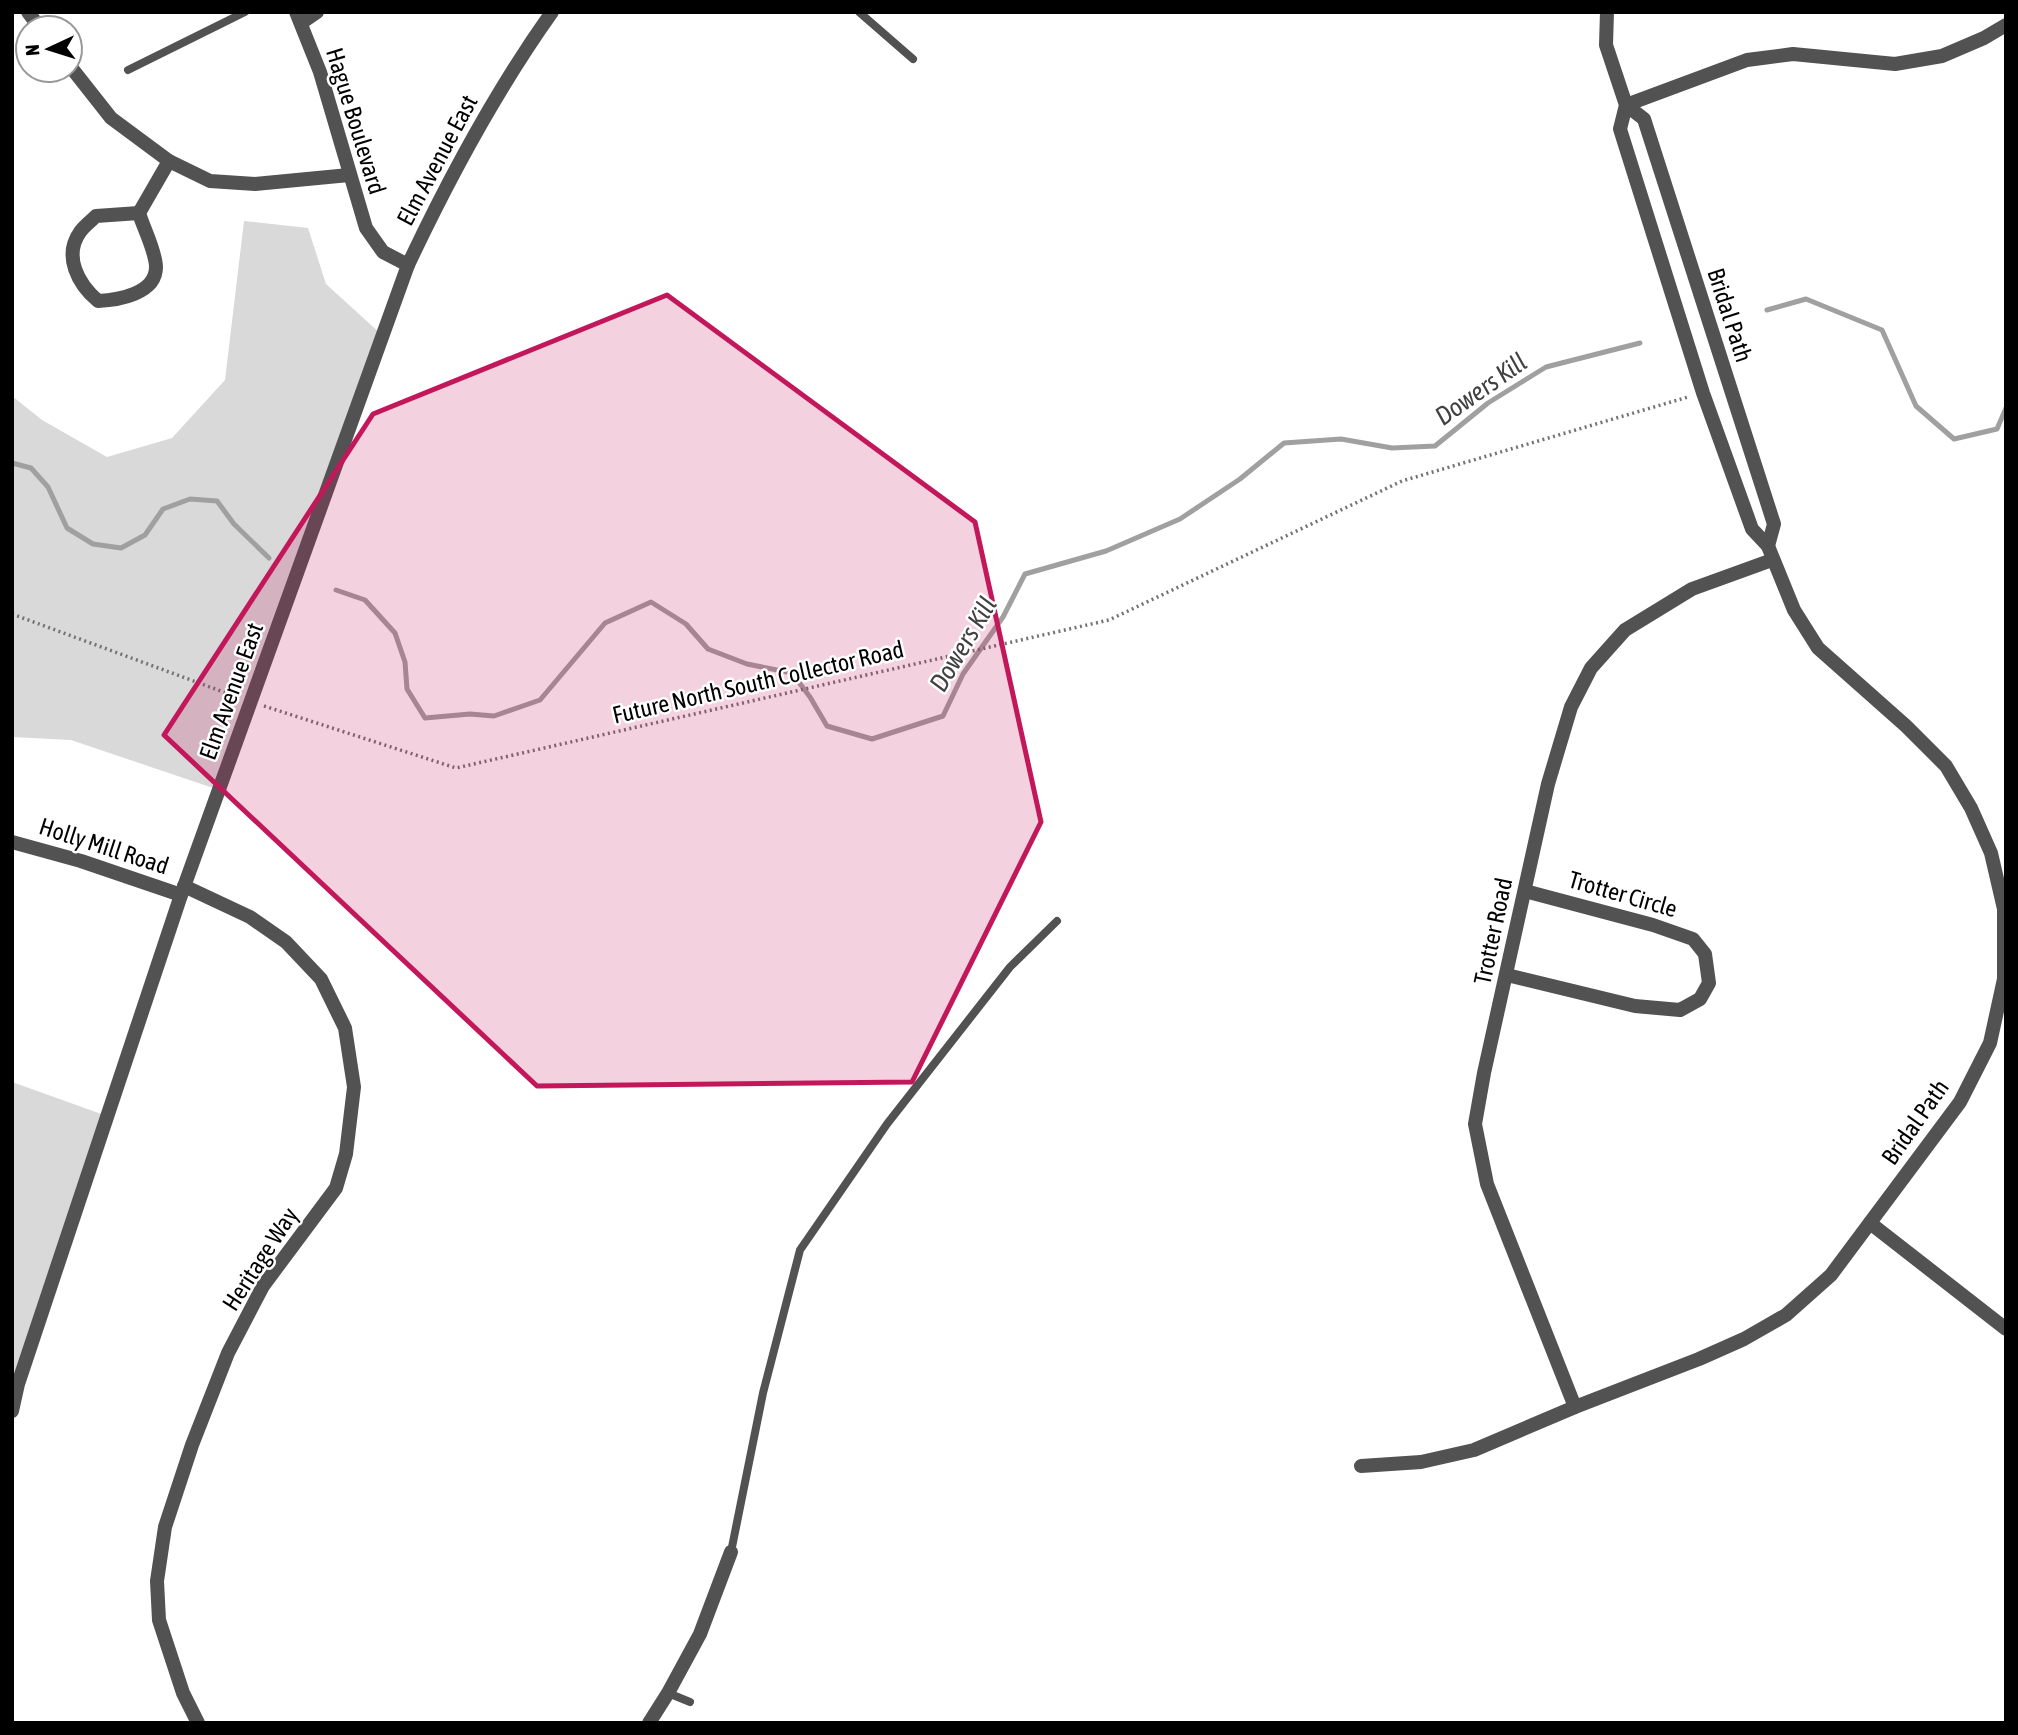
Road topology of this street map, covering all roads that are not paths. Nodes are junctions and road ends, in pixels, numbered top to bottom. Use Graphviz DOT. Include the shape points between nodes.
graph roads {
  1 [pos="245,12"];
  2 [pos="317,12"];
  3 [pos="552,12"];
  4 [pos="859,12"];
  5 [pos="1606,12"];
  6 [pos="299,18"];
  7 [pos="2006,25"];
  8 [pos="913,59"];
  9 [pos="128,70"];
  10 [pos="84,84"];
  11 [pos="1626,105"];
  12 [pos="169,161"];
  13 [pos="349,175"];
  14 [pos="139,213"];
  15 [pos="408,265"];
  16 [pos="1770,553"];
  17 [pos="12,842"];
  18 [pos="183,891"];
  19 [pos="1525,891"];
  20 [pos="1057,921"];
  21 [pos="1507,975"];
  22 [pos="1870,1223"];
  23 [pos="2006,1329"];
  24 [pos="1575,1407"];
  25 [pos="12,1411"];
  26 [pos="1361,1466"];
  27 [pos="731,1552"];
  28 [pos="668,1693"];
  29 [pos="690,1702"];
  30 [pos="198,1723"];
  31 [pos="649,1723"];
  1 -- 9 [label="lane"];
  2 -- 6 [label="street"];
  3 -- 15 [label="street, Elm Avenue East" via="514,65 452,174"];
  4 -- 8 [label="lane"];
  5 -- 11 [label="street, Bridal Path" via="1606,45"];
  6 -- 13 [label="street, Hague Boulevard" via="320,72"];
  7 -- 11 [label="street" via="1942,56 1895,64 1793,54 1747,60"];
  10 -- 12 [label="street" via="111,118"];
  11 -- 16 [label="street, Bridal Path" via="1620,130 1703,393 1752,529"];
  11 -- 16 [label="street, Bridal Path" via="1644,119 1774,524"];
  12 -- 13 [label="street" via="210,181 255,184"];
  12 -- 14 [label="street"];
  13 -- 15 [label="street, Hague Boulevard" via="366,228 383,252"];
  14 -- 14 [label="street" via="96,216 79,232 72,253 76,271 98,301 129,296 150,284 156,268"];
  15 -- 18 [label="street, Elm Avenue East"];
  16 -- 19 [label="street, Trotter Road" via="1692,589 1625,630 1591,668 1571,707 1548,784"];
  16 -- 22 [label="street, Bridal Path" via="1794,610 1818,648 1946,766 1990,853 2004,909 2004,979 1990,1043 1961,1102"];
  17 -- 18 [label="street, Holly Mill Road"];
  18 -- 25 [label="street, Elm Avenue East"];
  18 -- 30 [label="street, Heritage Way" via="250,917 286,942 321,979 345,1028 354,1087 346,1154 336,1188 263,1286 228,1353 165,1527 157,1581 159,1620"];
  19 -- 21 [label="street, Trotter Road"];
  19 -- 21 [label="street, Trotter Circle" via="1693,939 1706,954 1709,983 1700,999 1680,1010 1635,1006"];
  20 -- 27 [label="lane" via="1010,967 887,1124 800,1250 763,1393"];
  21 -- 24 [label="street, Trotter Road" via="1475,1124 1487,1184"];
  22 -- 23 [label="street"];
  22 -- 24 [label="street, Bridal Path" via="1831,1275 1786,1315 1699,1359"];
  24 -- 26 [label="street, Bridal Path" via="1474,1450 1421,1462"];
  27 -- 28 [label="street" via="700,1633"];
  28 -- 29 [label="lane"];
  28 -- 31 [label="street"];
}
